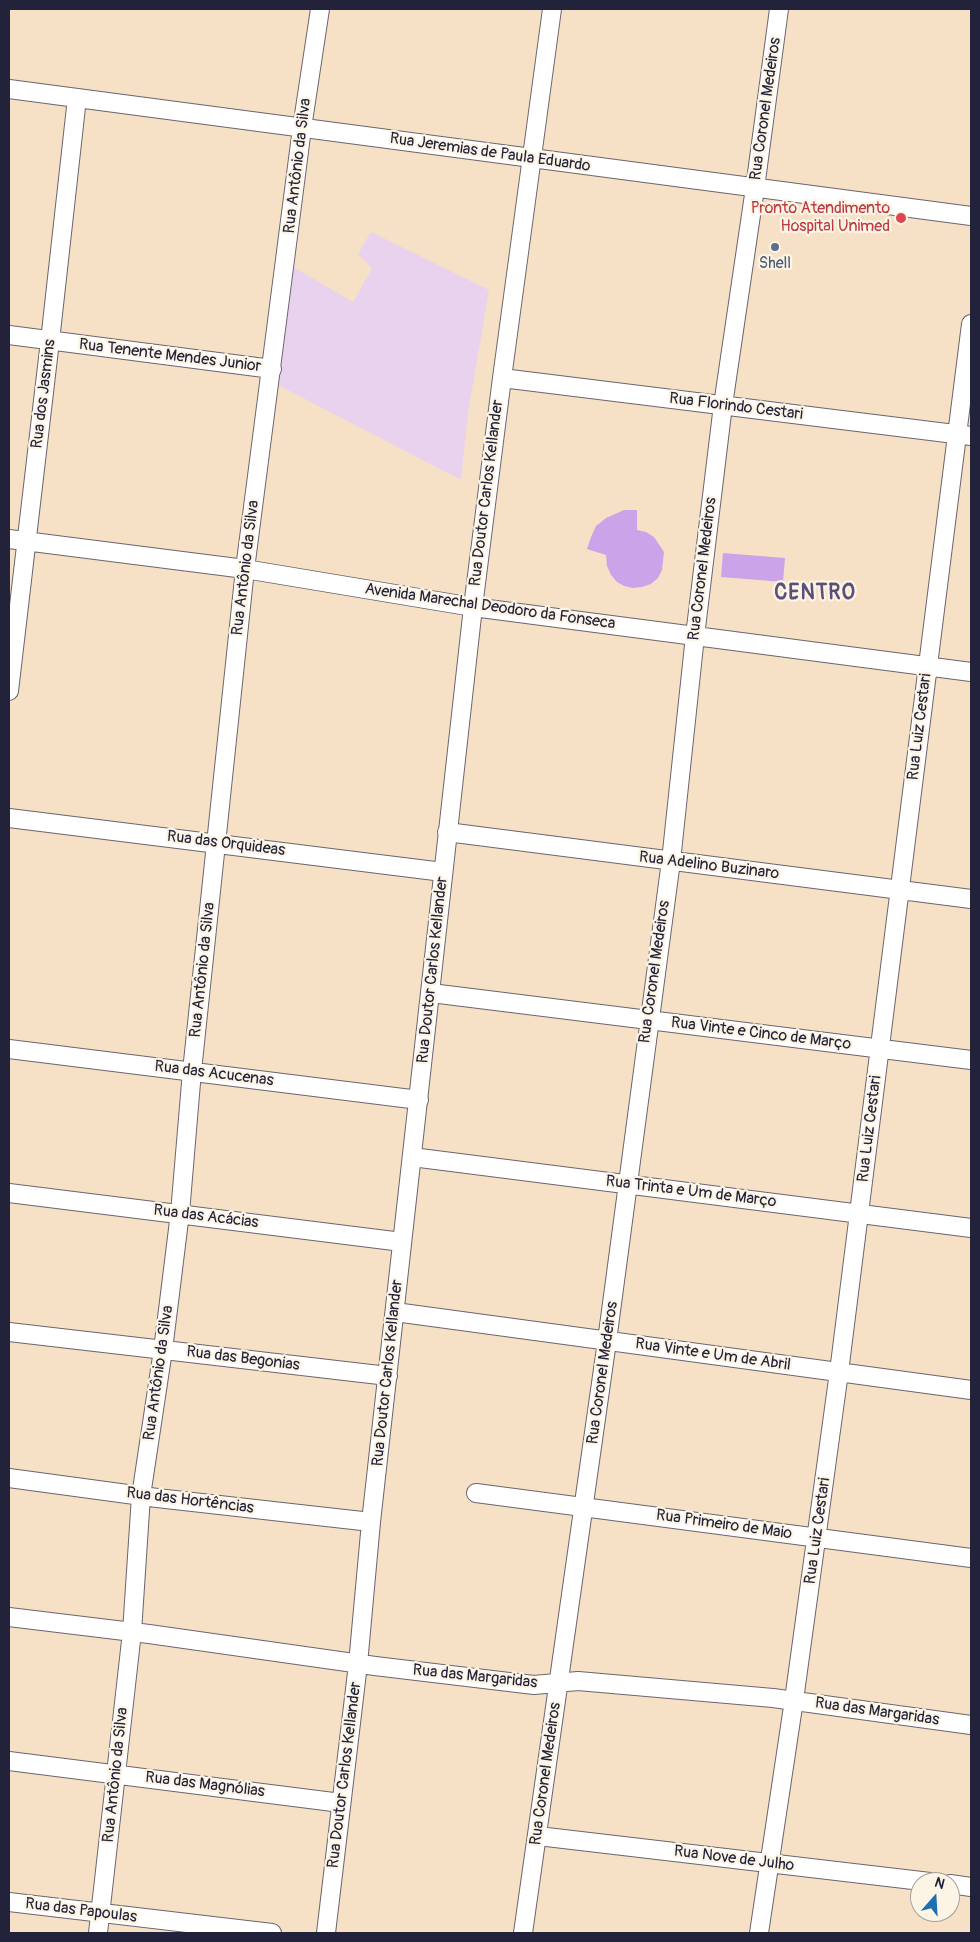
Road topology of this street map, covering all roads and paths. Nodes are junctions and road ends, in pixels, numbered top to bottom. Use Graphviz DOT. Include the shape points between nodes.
graph roads {
  1 [pos="320,9"];
  2 [pos="552,9"];
  3 [pos="779,9"];
  4 [pos="9,89"];
  5 [pos="76,98"];
  6 [pos="302,128"];
  7 [pos="532,158"];
  8 [pos="755,188"];
  9 [pos="971,216"];
  10 [pos="971,324"];
  11 [pos="9,335"];
  12 [pos="50,341"];
  13 [pos="272,369"];
  14 [pos="502,378"];
  15 [pos="723,405"];
  16 [pos="964,435"];
  17 [pos="17,540"];
  18 [pos="245,569"];
  19 [pos="473,607"];
  20 [pos="695,636"];
  21 [pos="928,667"];
  22 [pos="971,672"];
  23 [pos="9,691"];
  24 [pos="9,818"];
  25 [pos="447,832"];
  26 [pos="216,843"];
  27 [pos="671,861"];
  28 [pos="443,872"];
  29 [pos="901,890"];
  30 [pos="971,899"];
  31 [pos="431,993"];
  32 [pos="648,1020"];
  33 [pos="9,1049"];
  34 [pos="880,1049"];
  35 [pos="971,1060"];
  36 [pos="192,1071"];
  37 [pos="419,1100"];
  38 [pos="412,1157"];
  39 [pos="628,1184"];
  40 [pos="9,1193"];
  41 [pos="180,1213"];
  42 [pos="860,1213"];
  43 [pos="971,1228"];
  44 [pos="402,1242"];
  45 [pos="395,1312"];
  46 [pos="9,1332"];
  47 [pos="607,1341"];
  48 [pos="163,1350"];
  49 [pos="839,1372"];
  50 [pos="388,1376"];
  51 [pos="971,1390"];
  52 [pos="9,1478"];
  53 [pos="476,1493"];
  54 [pos="141,1496"];
  55 [pos="584,1507"];
  56 [pos="372,1522"];
  57 [pos="817,1538"];
  58 [pos="971,1558"];
  59 [pos="9,1617"];
  60 [pos="132,1632"];
  61 [pos="358,1664"];
  62 [pos="558,1684"];
  63 [pos="794,1700"];
  64 [pos="971,1725"];
  65 [pos="9,1761"];
  66 [pos="117,1774"];
  67 [pos="341,1803"];
  68 [pos="538,1836"];
  69 [pos="770,1863"];
  70 [pos="910,1880"];
  71 [pos="9,1902"];
  72 [pos="100,1913"];
  73 [pos="98,1933"];
  74 [pos="272,1933"];
  75 [pos="326,1933"];
  76 [pos="523,1933"];
  77 [pos="759,1933"];
  1 -- 6 [label="street, Rua Antônio da Silva"];
  2 -- 7 [label="street, Rua Doutor Carlos Kellander"];
  3 -- 8 [label="street, Rua Coronel Medeiros"];
  4 -- 5 [label="street, Rua Jeremias de Paula Eduardo"];
  5 -- 6 [label="street, Rua Jeremias de Paula Eduardo"];
  5 -- 12 [label="street, Rua dos Jasmins"];
  6 -- 7 [label="street, Rua Jeremias de Paula Eduardo"];
  6 -- 13 [label="street, Rua Antônio da Silva"];
  7 -- 8 [label="street, Rua Jeremias de Paula Eduardo"];
  7 -- 14 [label="street, Rua Doutor Carlos Kellander"];
  8 -- 9 [label="street, Rua Jeremias de Paula Eduardo"];
  8 -- 15 [label="street, Rua Coronel Medeiros"];
  10 -- 16 [label="street, Rua Luiz Cestari"];
  11 -- 12 [label="street, Rua Tenente Mendes Junior"];
  12 -- 13 [label="street, Rua Tenente Mendes Junior"];
  12 -- 17 [label="street, Rua dos Jasmins"];
  13 -- 18 [label="street, Rua Antônio da Silva"];
  14 -- 15 [label="street, Rua Florindo Cestari"];
  14 -- 19 [label="street, Rua Doutor Carlos Kellander"];
  15 -- 16 [label="street, Rua Florindo Cestari"];
  15 -- 20 [label="street, Rua Coronel Medeiros"];
  16 -- 21 [label="street, Rua Luiz Cestari"];
  17 -- 18 [label="street, Avenida Marechal Deodoro da Fonseca"];
  17 -- 23 [label="street, Rua dos Jasmins"];
  18 -- 19 [label="street, Avenida Marechal Deodoro da Fonseca"];
  18 -- 26 [label="street, Rua Antônio da Silva"];
  19 -- 20 [label="street, Avenida Marechal Deodoro da Fonseca"];
  19 -- 25 [label="street, Rua Doutor Carlos Kellander"];
  20 -- 21 [label="street, Avenida Marechal Deodoro da Fonseca"];
  20 -- 27 [label="street, Rua Coronel Medeiros"];
  21 -- 22 [label="street, Avenida Marechal Deodoro da Fonseca"];
  21 -- 29 [label="street, Rua Luiz Cestari"];
  24 -- 26 [label="street, Rua das Orquideas"];
  25 -- 27 [label="street, Rua Adelino Buzinaro"];
  25 -- 28 [label="street, Rua Doutor Carlos Kellander"];
  26 -- 28 [label="street, Rua das Orquideas"];
  26 -- 36 [label="street, Rua Antônio da Silva"];
  27 -- 29 [label="street, Rua Adelino Buzinaro"];
  27 -- 32 [label="street, Rua Coronel Medeiros"];
  28 -- 31 [label="street, Rua Doutor Carlos Kellander"];
  29 -- 30 [label="street, Rua Adelino Buzinaro"];
  29 -- 34 [label="street, Rua Luiz Cestari"];
  31 -- 32 [label="street, Rua Vinte e Cinco de Março"];
  31 -- 37 [label="street, Rua Doutor Carlos Kellander"];
  32 -- 34 [label="street, Rua Vinte e Cinco de Março"];
  32 -- 39 [label="street, Rua Coronel Medeiros"];
  33 -- 36 [label="street, Rua das Acucenas"];
  34 -- 35 [label="street, Rua Vinte e Cinco de Março"];
  34 -- 42 [label="street, Rua Luiz Cestari"];
  36 -- 37 [label="street, Rua das Acucenas"];
  36 -- 41 [label="street, Rua Antônio da Silva"];
  37 -- 38 [label="street, Rua Doutor Carlos Kellander"];
  38 -- 39 [label="street, Rua Trinta e Um de Março"];
  38 -- 44 [label="street, Rua Doutor Carlos Kellander"];
  39 -- 42 [label="street, Rua Trinta e Um de Março"];
  39 -- 47 [label="street, Rua Coronel Medeiros"];
  40 -- 41 [label="street, Rua das Acácias"];
  41 -- 44 [label="street, Rua das Acácias"];
  41 -- 48 [label="street, Rua Antônio da Silva"];
  42 -- 43 [label="street, Rua Trinta e Um de Março"];
  42 -- 49 [label="street, Rua Luiz Cestari"];
  44 -- 45 [label="street, Rua Doutor Carlos Kellander"];
  45 -- 47 [label="street, Rua Vinte e Um de Abril"];
  45 -- 50 [label="street, Rua Doutor Carlos Kellander"];
  46 -- 48 [label="street, Rua das Begonias"];
  47 -- 49 [label="street, Rua Vinte e Um de Abril"];
  47 -- 55 [label="street, Rua Coronel Medeiros"];
  48 -- 50 [label="street, Rua das Begonias"];
  48 -- 54 [label="street, Rua Antônio da Silva"];
  49 -- 51 [label="street, Rua Vinte e Um de Abril"];
  49 -- 57 [label="street, Rua Luiz Cestari"];
  50 -- 56 [label="street, Rua Doutor Carlos Kellander"];
  52 -- 54 [label="street, Rua das Hortências"];
  53 -- 55 [label="street, Rua Primeiro de Maio"];
  54 -- 56 [label="street, Rua das Hortências"];
  54 -- 60 [label="street, Rua Antônio da Silva"];
  55 -- 57 [label="street, Rua Primeiro de Maio"];
  55 -- 62 [label="street, Rua Coronel Medeiros"];
  56 -- 61 [label="street, Rua Doutor Carlos Kellander"];
  57 -- 58 [label="street, Rua Primeiro de Maio"];
  57 -- 63 [label="street, Rua Luiz Cestari"];
  59 -- 60 [label="street, Rua das Margaridas"];
  60 -- 61 [label="street, Rua das Margaridas"];
  60 -- 66 [label="street, Rua Antônio da Silva"];
  61 -- 62 [label="street, Rua das Margaridas" via="534,1685"];
  61 -- 67 [label="street, Rua Doutor Carlos Kellander"];
  62 -- 63 [label="street, Rua das Margaridas" via="578,1681"];
  62 -- 68 [label="street, Rua Coronel Medeiros"];
  63 -- 64 [label="street, Rua das Margaridas"];
  63 -- 69 [label="street, Rua Luiz Cestari"];
  65 -- 66 [label="street, Rua das Magnólias"];
  66 -- 67 [label="street, Rua das Magnólias"];
  66 -- 72 [label="street, Rua Antônio da Silva"];
  67 -- 75 [label="street, Rua Doutor Carlos Kellander"];
  68 -- 69 [label="street, Rua Nove de Julho"];
  68 -- 76 [label="street, Rua Coronel Medeiros"];
  69 -- 70 [label="street, Rua Nove de Julho"];
  69 -- 77 [label="street, Rua Luiz Cestari"];
  71 -- 72 [label="street, Rua das Papoulas"];
  72 -- 73 [label="street, Rua Antônio da Silva"];
  72 -- 74 [label="street, Rua das Papoulas"];
}
